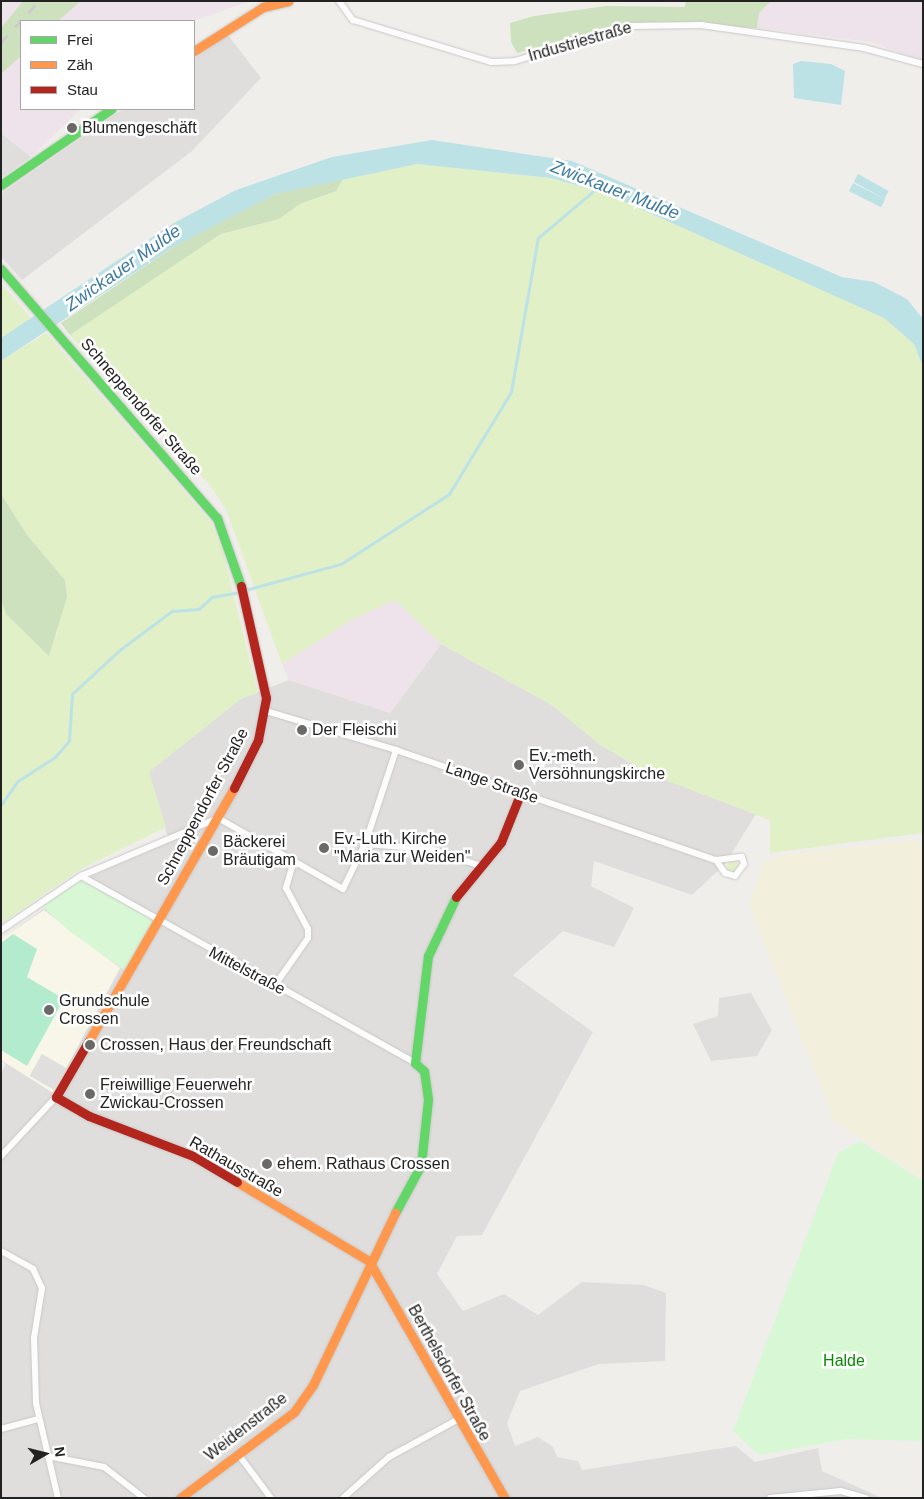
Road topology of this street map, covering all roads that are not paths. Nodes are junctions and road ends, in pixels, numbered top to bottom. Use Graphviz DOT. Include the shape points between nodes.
graph roads {
  1 [pos="288,1"];
  2 [pos="339,1"];
  3 [pos="195,50"];
  4 [pos="923,64"];
  5 [pos="110,110"];
  6 [pos="1,185"];
  7 [pos="4,272"];
  8 [pos="266,711"];
  9 [pos="396,750"];
  10 [pos="521,792"];
  11 [pos="218,818"];
  12 [pos="364,844"];
  13 [pos="716,860"];
  14 [pos="293,863"];
  15 [pos="481,866"];
  16 [pos="81,876"];
  17 [pos="156,922"];
  18 [pos="1,930"];
  19 [pos="275,985"];
  20 [pos="415,1063"];
  21 [pos="56,1097"];
  22 [pos="1,1156"];
  23 [pos="1,1251"];
  24 [pos="369,1261"];
  25 [pos="38,1419"];
  26 [pos="457,1420"];
  27 [pos="1,1429"];
  28 [pos="238,1454"];
  29 [pos="48,1456"];
  30 [pos="58,1498"];
  31 [pos="144,1498"];
  32 [pos="180,1498"];
  33 [pos="271,1498"];
  34 [pos="343,1498"];
  35 [pos="505,1498"];
  36 [pos="770,1498"];
  37 [pos="866,1498"];
  1 -- 3 [label="street" via="262,7"];
  2 -- 4 [label="street, Industriestraße" via="353,20 492,62 516,61 631,26 701,25 864,48"];
  5 -- 6 [label="street"];
  7 -- 8 [label="street, Schneppendorfer Straße" via="217,518 236,561"];
  8 -- 9 [label="street, Lange Straße"];
  8 -- 11 [label="street, Schneppendorfer Straße" via="258,740"];
  9 -- 10 [label="street, Lange Straße"];
  9 -- 12 [label="street"];
  10 -- 13 [label="street, Lange Straße"];
  10 -- 15 [label="street" via="501,842"];
  11 -- 14 [label="street"];
  11 -- 16 [label="street"];
  11 -- 17 [label="street, Schneppendorfer Straße"];
  12 -- 14 [label="street" via="344,889"];
  12 -- 15 [label="street" via="430,849"];
  14 -- 19 [label="street" via="286,888 308,929 308,938"];
  15 -- 20 [label="street" via="458,894 428,956"];
  16 -- 17 [label="street, Mittelstraße"];
  16 -- 18 [label="street"];
  17 -- 19 [label="street, Mittelstraße"];
  17 -- 21 [label="street, Schneppendorfer Straße"];
  19 -- 20 [label="street, Mittelstraße"];
  20 -- 24 [label="street, Weidenstraße" via="424,1071 428,1099 420,1165"];
  21 -- 22 [label="street, Schneppendorfer Straße"];
  21 -- 24 [label="street, Rathausstraße" via="89,1116 193,1156"];
  23 -- 25 [label="street" via="34,1269 42,1288 34,1338"];
  24 -- 26 [label="street, Berthelsdorfer Straße"];
  24 -- 28 [label="street, Weidenstraße" via="313,1385 294,1412"];
  25 -- 27 [label="street"];
  25 -- 29 [label="street"];
  26 -- 34 [label="street" via="389,1457"];
  26 -- 35 [label="street, Berthelsdorfer Straße"];
  28 -- 32 [label="street, Weidenstraße"];
  28 -- 33 [label="street"];
  29 -- 30 [label="street"];
  29 -- 31 [label="street" via="104,1467"];
  36 -- 37 [label="street" via="841,1491"];
}
